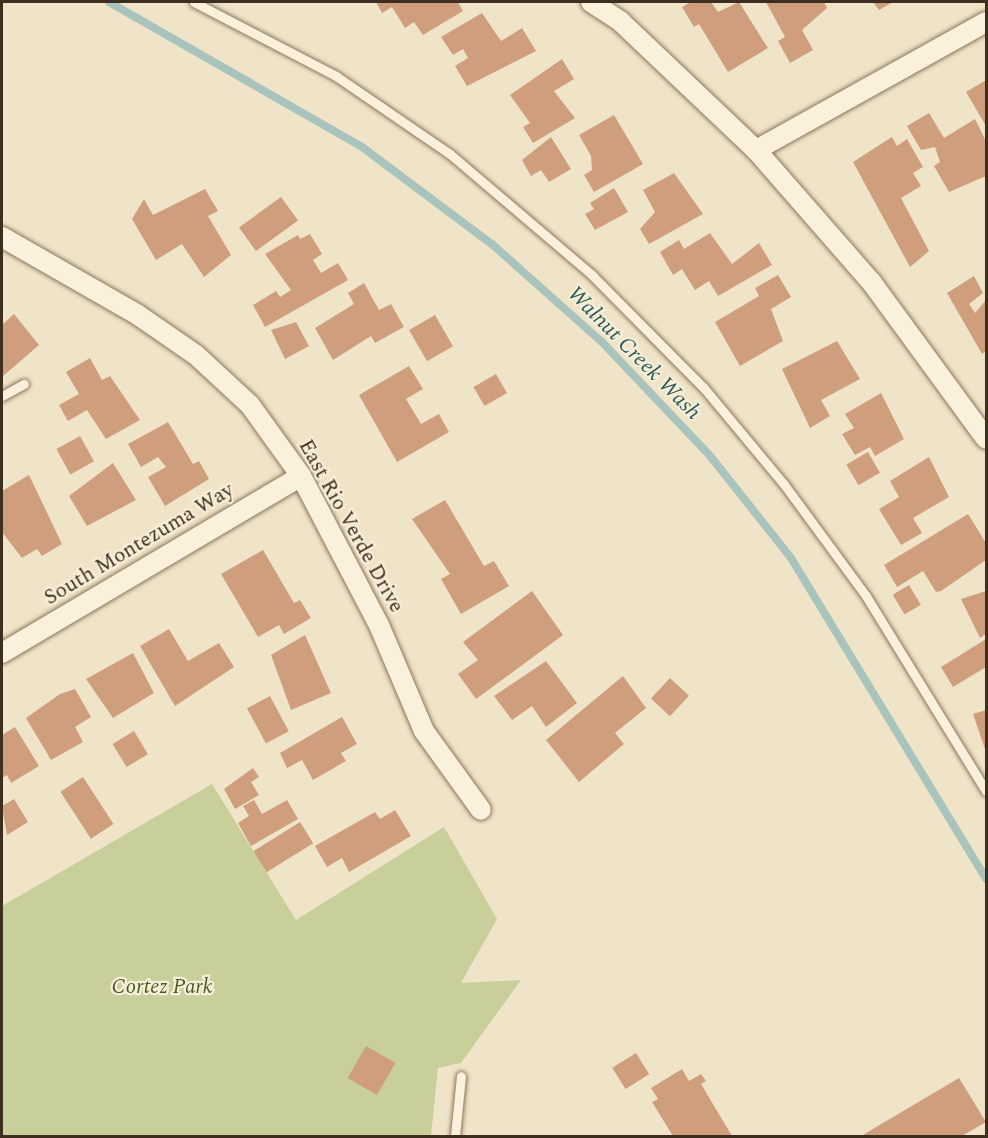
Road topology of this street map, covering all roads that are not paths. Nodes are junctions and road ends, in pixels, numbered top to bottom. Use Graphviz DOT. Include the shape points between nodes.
graph roads {
  1 [pos="194,2"];
  2 [pos="591,2"];
  3 [pos="987,22"];
  4 [pos="756,150"];
  5 [pos="2,237"];
  6 [pos="24,384"];
  7 [pos="2,396"];
  8 [pos="985,433"];
  9 [pos="301,476"];
  10 [pos="2,653"];
  11 [pos="987,790"];
  12 [pos="481,810"];
  13 [pos="461,1076"];
  14 [pos="455,1137"];
  1 -- 11 [label="lane" via="336,76 450,154 592,275 704,388 783,483 866,596"];
  2 -- 4 [label="street" via="620,21"];
  3 -- 4 [label="street"];
  4 -- 8 [label="street" via="872,283"];
  5 -- 9 [label="street, East Rio Verde Drive" via="138,315 196,356 250,405"];
  6 -- 7 [label="lane"];
  9 -- 10 [label="street, South Montezuma Way"];
  9 -- 12 [label="street, East Rio Verde Drive" via="380,625 424,731"];
  13 -- 14 [label="lane"];
}
